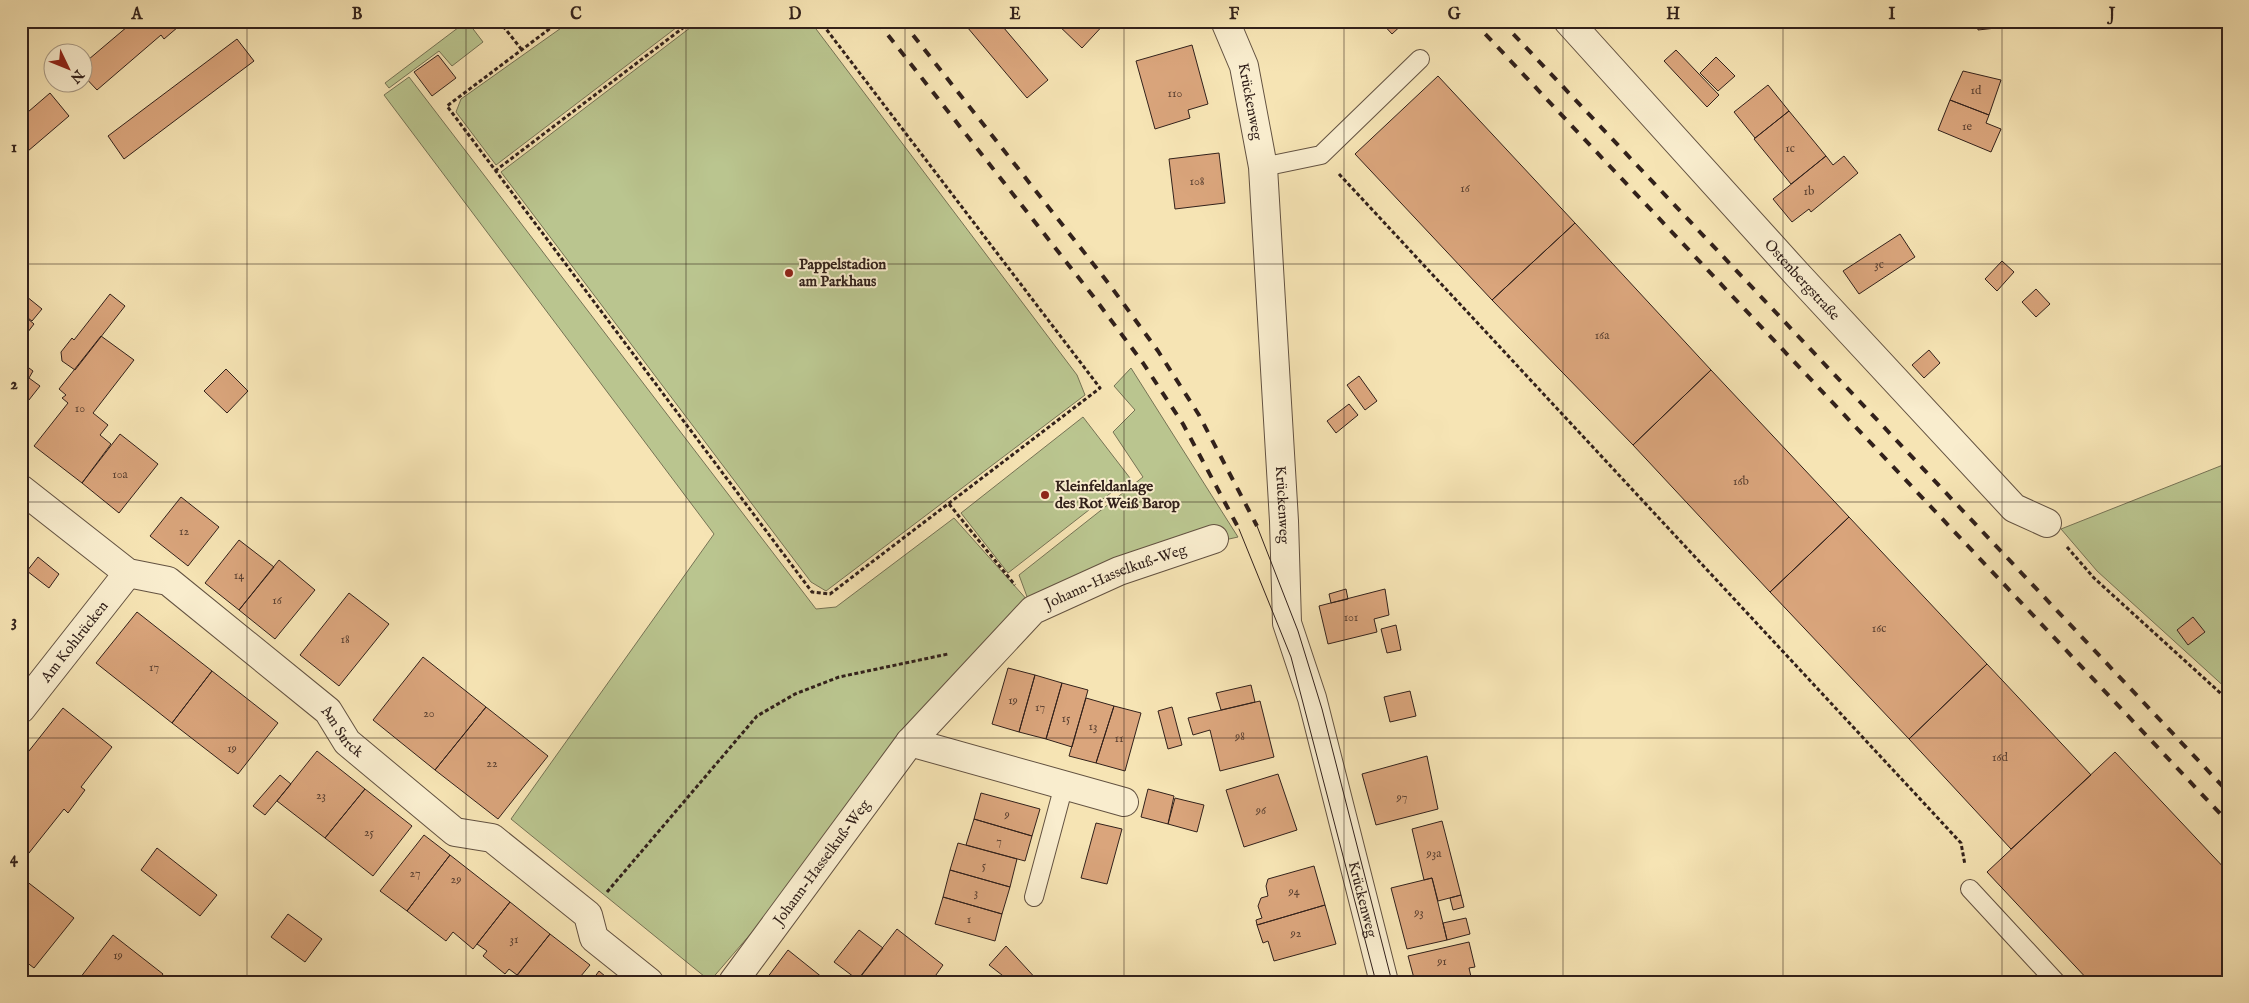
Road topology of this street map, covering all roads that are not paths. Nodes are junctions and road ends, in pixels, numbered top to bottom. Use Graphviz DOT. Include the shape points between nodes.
graph roads {
  1 [pos="1225,21"];
  2 [pos="1568,21"];
  3 [pos="1420,59"];
  4 [pos="1264,167"];
  5 [pos="21,489"];
  6 [pos="2047,523"];
  7 [pos="1214,539"];
  8 [pos="128,573"];
  9 [pos="21,709"];
  10 [pos="910,742"];
  11 [pos="1064,785"];
  12 [pos="1124,802"];
  13 [pos="1970,889"];
  14 [pos="1034,897"];
  15 [pos="649,982"];
  16 [pos="733,982"];
  17 [pos="1384,982"];
  18 [pos="2056,982"];
  1 -- 4 [label="street, Krückenweg" via="1244,66"];
  2 -- 6 [label="street, Ostenbergstraße" via="2014,508"];
  3 -- 4 [label="lane" via="1321,155"];
  4 -- 17 [label="street, Krückenweg" via="1284,511 1287,623 1312,698"];
  5 -- 8 [label="street, Am Surck"];
  7 -- 10 [label="street, Johann-Hasselkuß-Weg" via="1119,571 1033,610"];
  8 -- 9 [label="street, Am Kohlrücken"];
  8 -- 15 [label="street, Am Surck" via="168,581 328,711 347,742 455,832 492,838 588,915 594,938"];
  10 -- 11 [label="street"];
  10 -- 16 [label="street, Johann-Hasselkuß-Weg"];
  11 -- 12 [label="street"];
  11 -- 14 [label="lane"];
  13 -- 18 [label="lane"];
}
